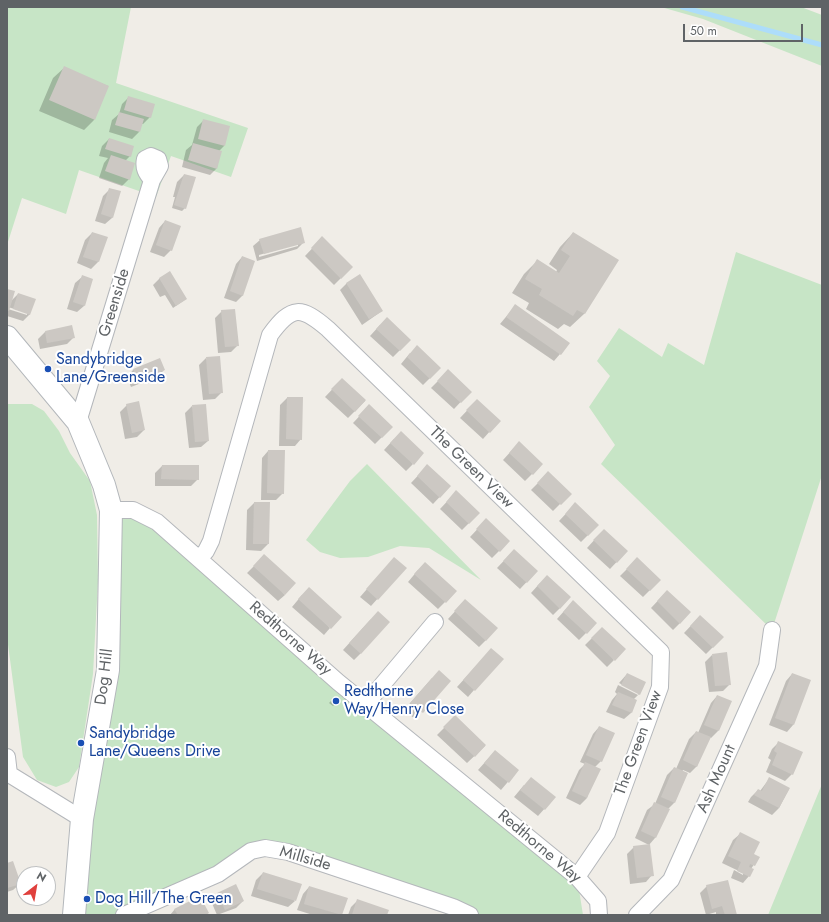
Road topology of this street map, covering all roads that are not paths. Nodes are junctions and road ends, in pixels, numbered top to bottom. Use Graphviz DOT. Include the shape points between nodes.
graph roads {
  1 [pos="152,180"];
  2 [pos="7,337"];
  3 [pos="78,422"];
  4 [pos="111,510"];
  5 [pos="199,560"];
  6 [pos="435,622"];
  7 [pos="772,630"];
  8 [pos="366,704"];
  9 [pos="7,757"];
  10 [pos="8,774"];
  11 [pos="82,819"];
  12 [pos="577,877"];
  13 [pos="126,914"];
  14 [pos="74,915"];
  15 [pos="470,915"];
  16 [pos="599,915"];
  17 [pos="637,915"];
  1 -- 3 [label="street, Greenside"];
  2 -- 3 [label="street, Dog Hill"];
  3 -- 4 [label="street, Dog Hill" via="102,478"];
  4 -- 5 [label="street, Redthorne Way" via="133,510 152,519 175,536"];
  4 -- 11 [label="street, Dog Hill" via="108,670"];
  5 -- 8 [label="street, Redthorne Way"];
  5 -- 12 [label="street, The Green View" via="211,540 270,335 280,321 291,313 304,312 313,316 661,652 660,687 607,833"];
  6 -- 8 [label="street"];
  7 -- 17 [label="street, Ash Mount" via="767,666 671,880"];
  8 -- 12 [label="street, Redthorne Way"];
  9 -- 10 [label="street"];
  10 -- 11 [label="street"];
  11 -- 14 [label="street, Dog Hill"];
  12 -- 16 [label="street, Redthorne Way" via="598,901"];
  13 -- 15 [label="street, Millside" via="218,874 251,851 265,848 288,852"];
}
